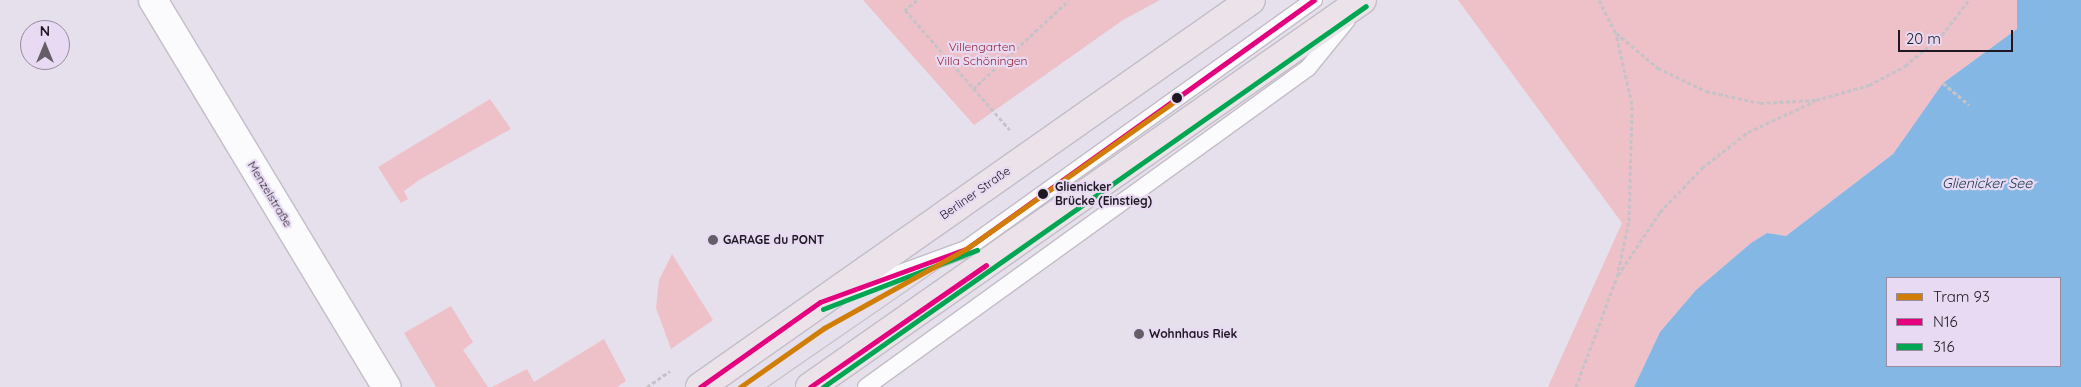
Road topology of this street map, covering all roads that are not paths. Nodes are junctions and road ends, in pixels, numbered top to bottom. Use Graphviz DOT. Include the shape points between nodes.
graph roads {
  1 [pos="153,0"];
  2 [pos="1251,0"];
  3 [pos="1314,0"];
  4 [pos="1363,0"];
  5 [pos="820,302"];
  6 [pos="386,387"];
  7 [pos="700,387"];
  8 [pos="810,387"];
  9 [pos="866,387"];
  1 -- 6 [label="street, Menzelstraße"];
  2 -- 5 [label="main road, Berliner Straße"];
  3 -- 5 [label="lane" via="966,249"];
  4 -- 8 [label="main road"];
  4 -- 9 [label="lane" via="1308,68"];
  5 -- 7 [label="main road, Berliner Straße"];
}
